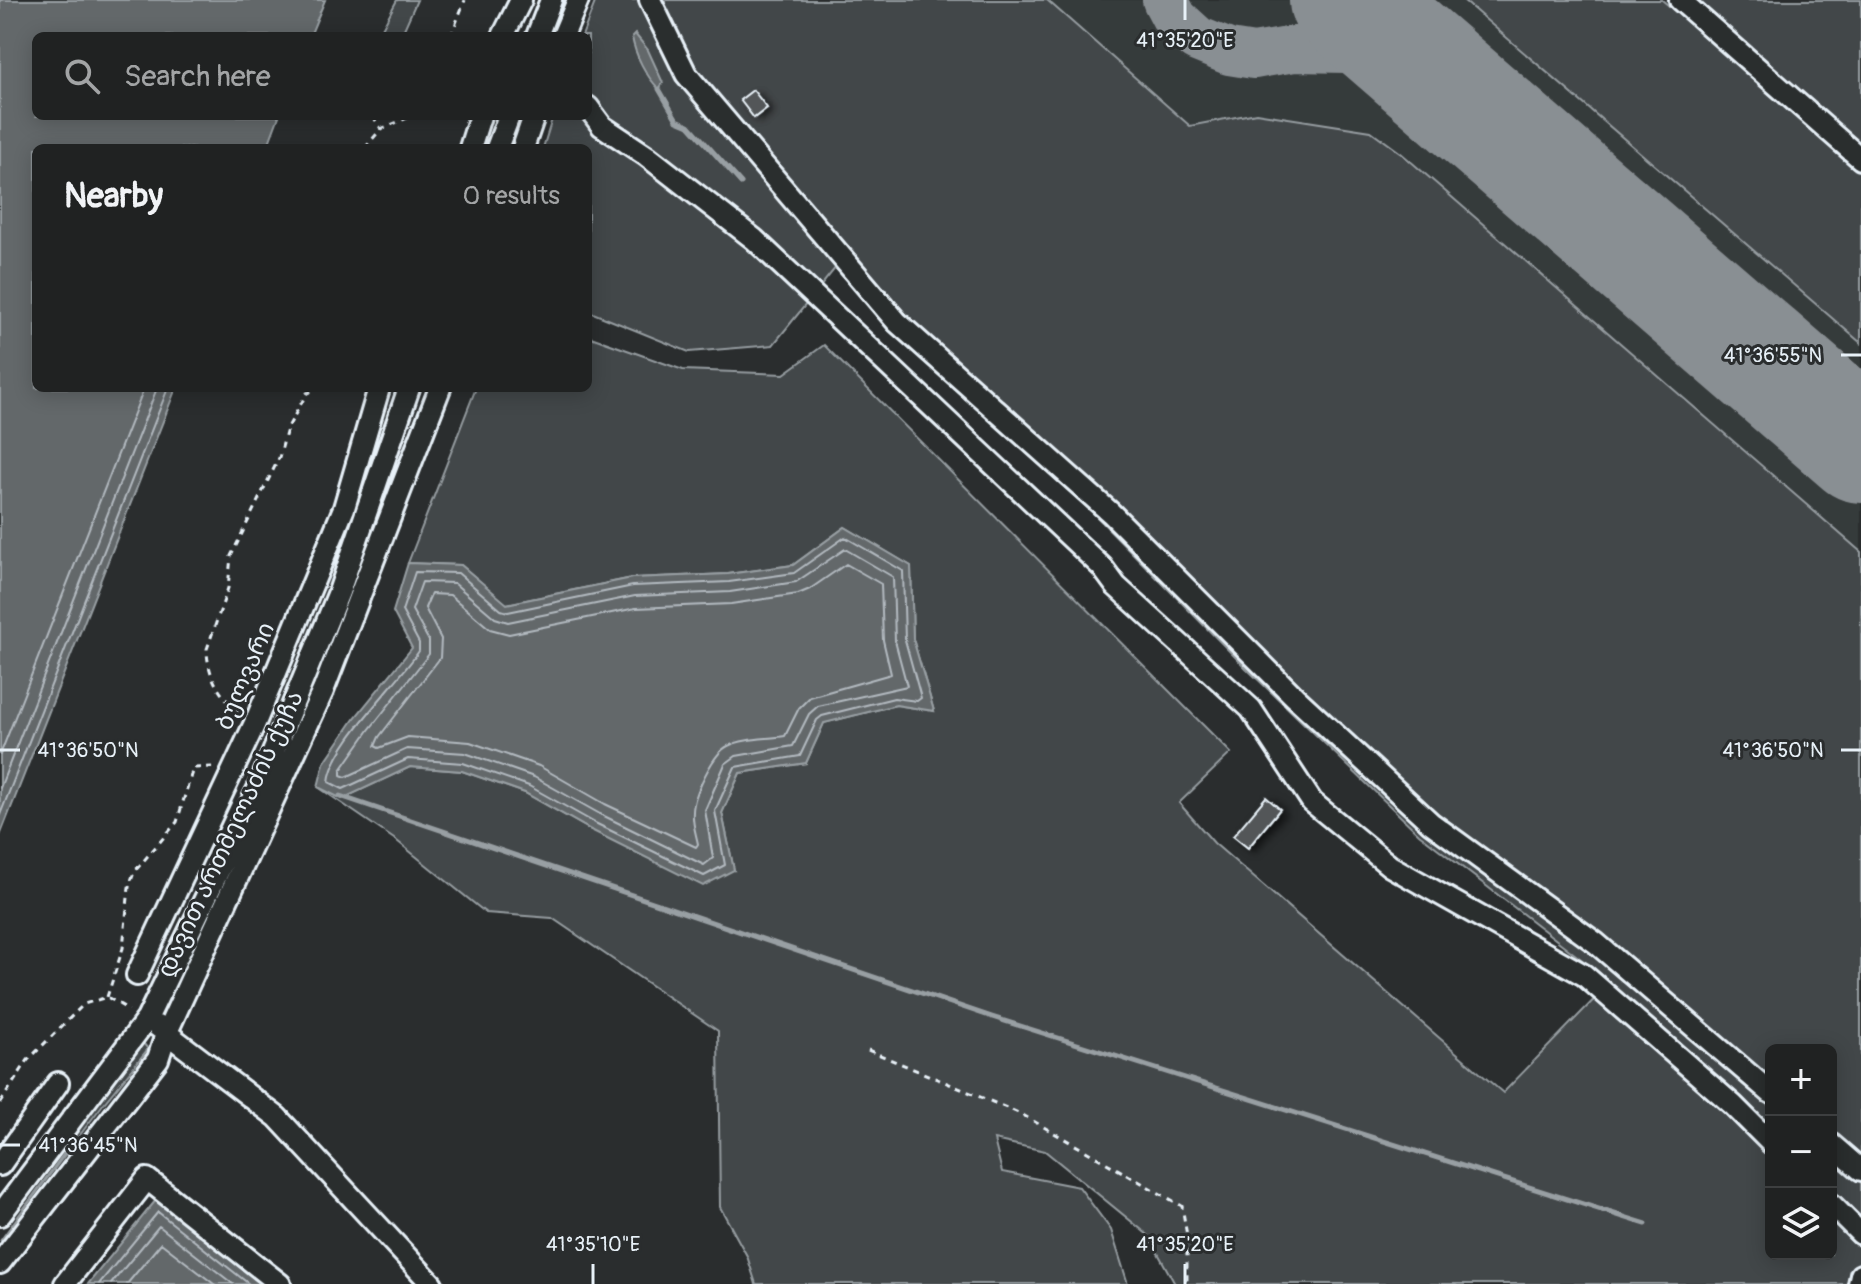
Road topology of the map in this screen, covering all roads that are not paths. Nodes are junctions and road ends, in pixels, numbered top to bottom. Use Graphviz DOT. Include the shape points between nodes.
graph roads {
  1 [pos="521,0"];
  2 [pos="551,0"];
  3 [pos="578,0"];
  4 [pos="650,0"];
  5 [pos="1680,0"];
  6 [pos="505,32"];
  7 [pos="539,32"];
  8 [pos="566,32"];
  9 [pos="592,112"];
  10 [pos="479,120"];
  11 [pos="508,120"];
  12 [pos="533,120"];
  13 [pos="471,144"];
  14 [pos="498,144"];
  15 [pos="524,144"];
  16 [pos="1861,159"];
  17 [pos="378,392"];
  18 [pos="408,392"];
  19 [pos="438,392"];
  20 [pos="137,975"];
  21 [pos="147,1019"];
  22 [pos="166,1034"];
  23 [pos="58,1083"];
  24 [pos="1765,1088"];
  25 [pos="1765,1137"];
  26 [pos="1837,1149"];
  27 [pos="0,1165"];
  28 [pos="1861,1170"];
  29 [pos="1837,1210"];
  30 [pos="0,1215"];
  31 [pos="1861,1234"];
  32 [pos="0,1263"];
  33 [pos="1861,1275"];
  34 [pos="65,1284"];
  35 [pos="280,1284"];
  36 [pos="432,1284"];
  37 [pos="1859,1284"];
  1 -- 6 [label="street"];
  2 -- 7 [label="street"];
  3 -- 8 [label="street"];
  4 -- 24 [label="street" via="686,74 897,322 1111,513 1295,697 1431,823 1596,943"];
  5 -- 16 [label="street"];
  9 -- 25 [label="street" via="602,126 754,239 1251,709 1312,802 1390,866 1584,975"];
  10 -- 13 [label="street"];
  11 -- 14 [label="street"];
  12 -- 15 [label="street"];
  17 -- 20 [label="street, ბულვარი" via="344,508 255,723"];
  18 -- 21 [label="street, დავით ართმელაძის ქუჩა" via="339,592 258,789"];
  19 -- 22 [label="street, დავით ართმელაძის ქუჩა" via="323,691"];
  21 -- 22 [label="street"];
  21 -- 30 [label="street, დავით ართმელაძის ქუჩა"];
  22 -- 32 [label="street, დავით ართმელაძის ქუჩა" via="158,1059"];
  22 -- 36 [label="street" via="277,1117"];
  23 -- 27 [label="street"];
  26 -- 28 [label="street"];
  29 -- 31 [label="street"];
  33 -- 37 [label="street"];
  34 -- 35 [label="street" via="147,1179"];
}
